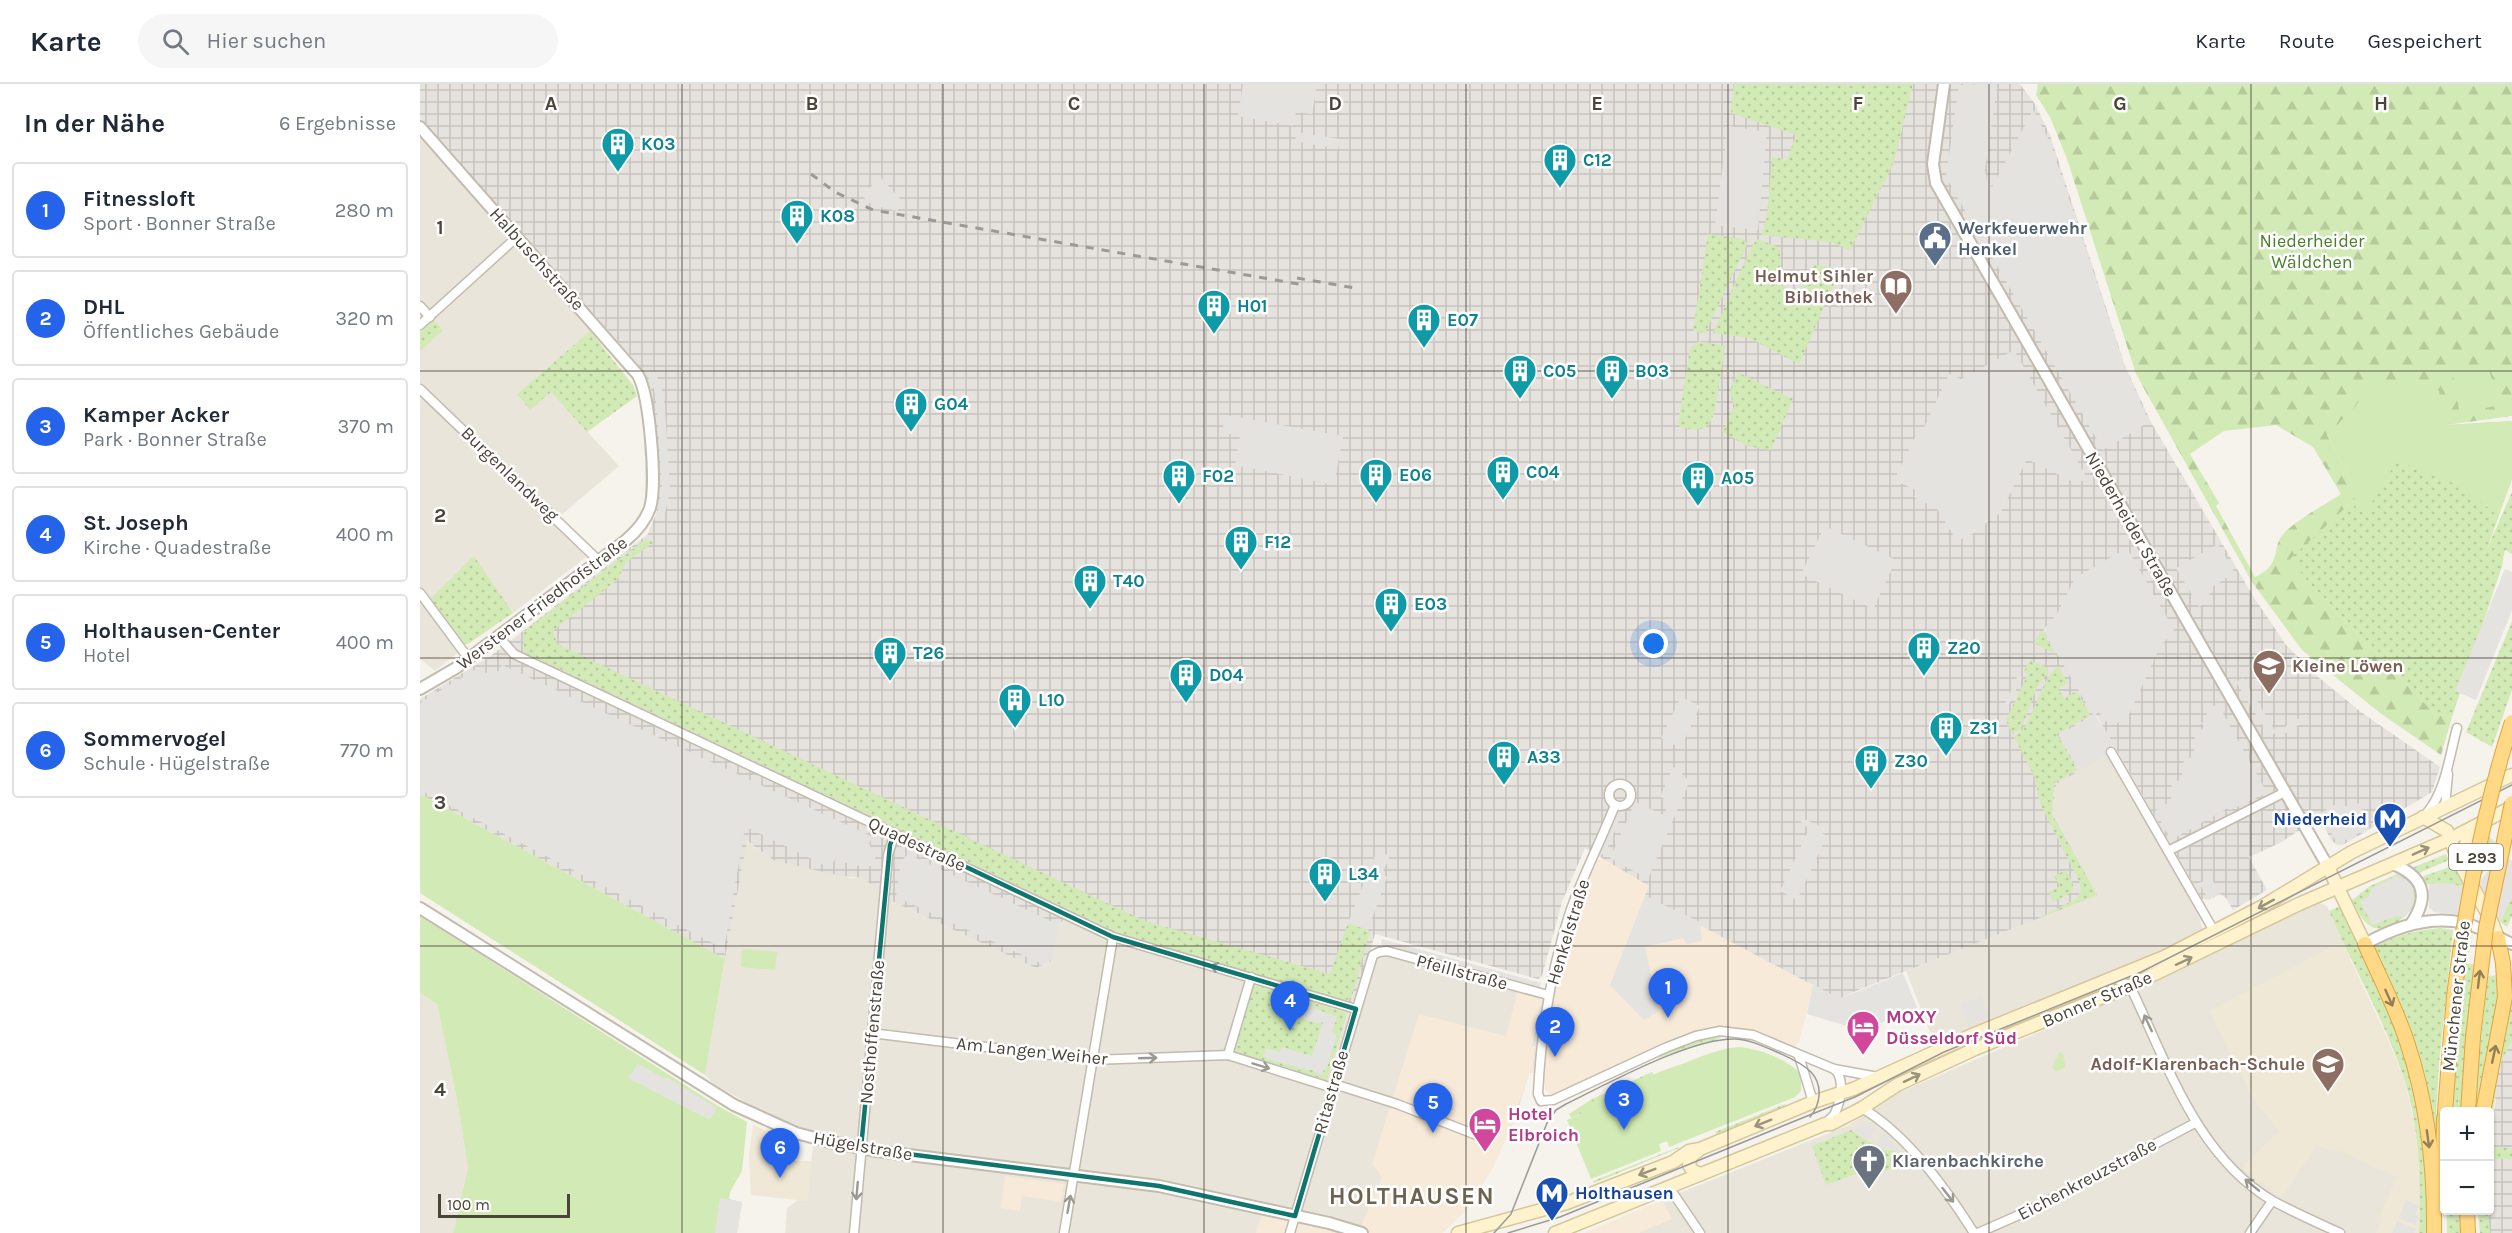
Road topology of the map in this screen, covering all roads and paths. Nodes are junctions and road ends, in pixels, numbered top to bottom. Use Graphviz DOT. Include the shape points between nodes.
graph roads {
  1 [pos="1944,84"];
  2 [pos="420,127"];
  3 [pos="517,237"];
  4 [pos="420,306"];
  5 [pos="430,317"];
  6 [pos="420,326"];
  7 [pos="420,389"];
  8 [pos="647,396"];
  9 [pos="599,561"];
  10 [pos="420,593"];
  11 [pos="499,637"];
  12 [pos="469,658"];
  13 [pos="420,689"];
  14 [pos="2512,721"];
  15 [pos="2457,728"];
  16 [pos="2111,752"];
  17 [pos="2448,768"];
  18 [pos="2512,775"];
  19 [pos="2285,792"];
  20 [pos="1615,805"];
  21 [pos="2512,805"];
  22 [pos="2445,806"];
  23 [pos="2423,818"];
  24 [pos="2474,827"];
  25 [pos="895,833"];
  26 [pos="2450,839"];
  27 [pos="2168,851"];
  28 [pos="2393,864"];
  29 [pos="2327,865"];
  30 [pos="2467,875"];
  31 [pos="2337,887"];
  32 [pos="420,908"];
  33 [pos="2354,923"];
  34 [pos="2411,924"];
  35 [pos="2214,931"];
  36 [pos="2380,936"];
  37 [pos="1113,937"];
  38 [pos="2498,938"];
  39 [pos="2365,944"];
  40 [pos="2512,944"];
  41 [pos="1376,953"];
  42 [pos="2509,973"];
  43 [pos="1251,978"];
  44 [pos="2115,978"];
  45 [pos="2130,986"];
  46 [pos="1548,995"];
  47 [pos="1356,1009"];
  48 [pos="871,1033"];
  49 [pos="1228,1055"];
  50 [pos="1799,1056"];
  51 [pos="1093,1060"];
  52 [pos="1834,1069"];
  53 [pos="1879,1077"];
  54 [pos="1334,1086"];
  55 [pos="1840,1093"];
  56 [pos="1813,1102"];
  57 [pos="2445,1107"];
  58 [pos="2468,1107"];
  59 [pos="2484,1107"];
  60 [pos="1862,1108"];
  61 [pos="2195,1123"];
  62 [pos="1825,1124"];
  63 [pos="1484,1138"];
  64 [pos="861,1148"];
  65 [pos="1700,1149"];
  66 [pos="2444,1161"];
  67 [pos="1074,1174"];
  68 [pos="1701,1174"];
  69 [pos="1669,1187"];
  70 [pos="2272,1201"];
  71 [pos="1295,1216"];
  72 [pos="1497,1228"];
  73 [pos="854,1233"];
  74 [pos="1064,1233"];
  75 [pos="1290,1233"];
  76 [pos="1362,1233"];
  77 [pos="1458,1233"];
  78 [pos="1555,1233"];
  79 [pos="1700,1233"];
  80 [pos="1976,1233"];
  81 [pos="2250,1233"];
  82 [pos="2340,1233"];
  83 [pos="2434,1233"];
  84 [pos="2442,1233"];
  1 -- 19 [label="street, Niederheider Straße" via="1933,164 1936,183"];
  2 -- 3 [label="street, Halbuschstraße"];
  3 -- 5 [label="street"];
  3 -- 8 [label="street, Halbuschstraße" via="628,362"];
  4 -- 5 [label="street"];
  5 -- 6 [label="street"];
  7 -- 9 [label="street, Burgenlandweg"];
  8 -- 9 [label="street, Werstener Friedhofstraße" via="653,490 650,508 639,529"];
  9 -- 11 [label="street, Werstener Friedhofstraße"];
  10 -- 12 [label="street"];
  11 -- 12 [label="street, Werstener Friedhofstraße"];
  11 -- 25 [label="street, Quadestraße" via="514,654"];
  12 -- 13 [label="street, Werstener Friedhofstraße"];
  14 -- 57 [label="highway, Münchener Straße / L 293, bridge" via="2477,850 2454,996"];
  15 -- 17 [label="street"];
  16 -- 27 [label="street"];
  17 -- 22 [label="street"];
  17 -- 23 [label="street"];
  18 -- 22 [label="main road, Bonner Straße"];
  19 -- 27 [label="street"];
  19 -- 29 [label="street, Niederheider Straße"];
  20 -- 46 [label="street, Henkelstraße" via="1570,912"];
  21 -- 24 [label="main road, Bonner Straße"];
  58 -- 21 [label="highway, Münchener Straße / L 293, one-way, bridge" via="2486,928"];
  22 -- 23 [label="main road, Bonner Straße"];
  22 -- 26 [label="main road"];
  23 -- 26 [label="main road" via="2436,823"];
  23 -- 29 [label="main road, Bonner Straße"];
  24 -- 26 [label="main road, Bonner Straße"];
  24 -- 30 [label="main road, Münchener Straße" via="2464,854"];
  25 -- 37 [label="street, Quadestraße"];
  25 -- 48 [label="street, Nosthoffenstraße" via="890,845"];
  28 -- 26 [label="main road, Bonner Straße, one-way"];
  26 -- 30 [label="main road, Münchener Straße"];
  27 -- 35 [label="street"];
  28 -- 31 [label="main road, Bonner Straße"];
  28 -- 34 [label="street" via="2412,874 2421,888 2421,904"];
  29 -- 31 [label="main road"];
  29 -- 35 [label="main road, Bonner Straße, one-way"];
  30 -- 38 [label="main road, Münchener Straße"];
  31 -- 33 [label="main road"];
  45 -- 31 [label="main road, Bonner Straße, one-way"];
  32 -- 64 [label="street, Hügelstraße" via="738,1108 796,1132"];
  33 -- 36 [label="street"];
  33 -- 39 [label="main road"];
  34 -- 36 [label="street"];
  34 -- 38 [label="street" via="2456,922"];
  35 -- 44 [label="main road, Bonner Straße"];
  36 -- 39 [label="street"];
  43 -- 37 [label="street, Quadestraße, one-way"];
  37 -- 51 [label="street"];
  38 -- 40 [label="street"];
  38 -- 42 [label="highway"];
  39 -- 83 [label="highway, one-way" via="2403,1032 2418,1081 2433,1183"];
  41 -- 46 [label="street, Pfeillstraße" via="1386,951"];
  41 -- 47 [label="street, Ritastraße"];
  59 -- 42 [label="highway, one-way"];
  43 -- 47 [label="street, Quadestraße"];
  43 -- 49 [label="street"];
  44 -- 45 [label="street"];
  44 -- 53 [label="main road, Bonner Straße"];
  60 -- 45 [label="main road, Bonner Straße, one-way" via="1898,1085 1975,1049"];
  61 -- 45 [label="street, one-way"];
  46 -- 50 [label="street, Henkelstraße" via="1538,1091 1545,1102 1707,1033 1753,1035"];
  47 -- 54 [label="street, Ritastraße"];
  48 -- 51 [label="street, Am Langen Weiher"];
  48 -- 64 [label="street, Nosthoffenstraße"];
  51 -- 49 [label="street, Am Langen Weiher, one-way"];
  49 -- 54 [label="street, Am Langen Weiher, one-way"];
  50 -- 52 [label="street"];
  50 -- 56 [label="street"];
  51 -- 67 [label="street"];
  52 -- 53 [label="street"];
  52 -- 55 [label="street" via="1841,1079"];
  53 -- 55 [label="main road, Bonner Straße"];
  54 -- 63 [label="street, Am Langen Weiher" via="1397,1104"];
  54 -- 71 [label="street, Ritastraße"];
  55 -- 56 [label="main road, Bonner Straße"];
  55 -- 62 [label="street" via="1835,1113"];
  56 -- 65 [label="main road, Bonner Straße, one-way"];
  60 -- 62 [label="main road, Bonner Straße"];
  60 -- 80 [label="street, one-way" via="1882,1120 1907,1145"];
  70 -- 61 [label="street, one-way" via="2227,1164"];
  61 -- 80 [label="street, Eichenkreuzstraße" via="2028,1211"];
  62 -- 68 [label="main road, Bonner Straße"];
  64 -- 67 [label="street, Hügelstraße"];
  64 -- 73 [label="street, Nosthoffenstraße, one-way"];
  65 -- 68 [label="main road" via="1691,1156 1689,1165"];
  65 -- 72 [label="main road, Bonner Straße, one-way"];
  66 -- 84 [label="highway"];
  67 -- 71 [label="street, Hügelstraße" via="1159,1186"];
  74 -- 67 [label="street, one-way"];
  68 -- 69 [label="main road, Bonner Straße"];
  69 -- 78 [label="main road, Bonner Straße"];
  69 -- 79 [label="street"];
  70 -- 81 [label="street"];
  70 -- 82 [label="street"];
  71 -- 75 [label="street, Ritastraße"];
  71 -- 76 [label="street, Hügelstraße"];
  72 -- 77 [label="main road, Bonner Straße"];
}
